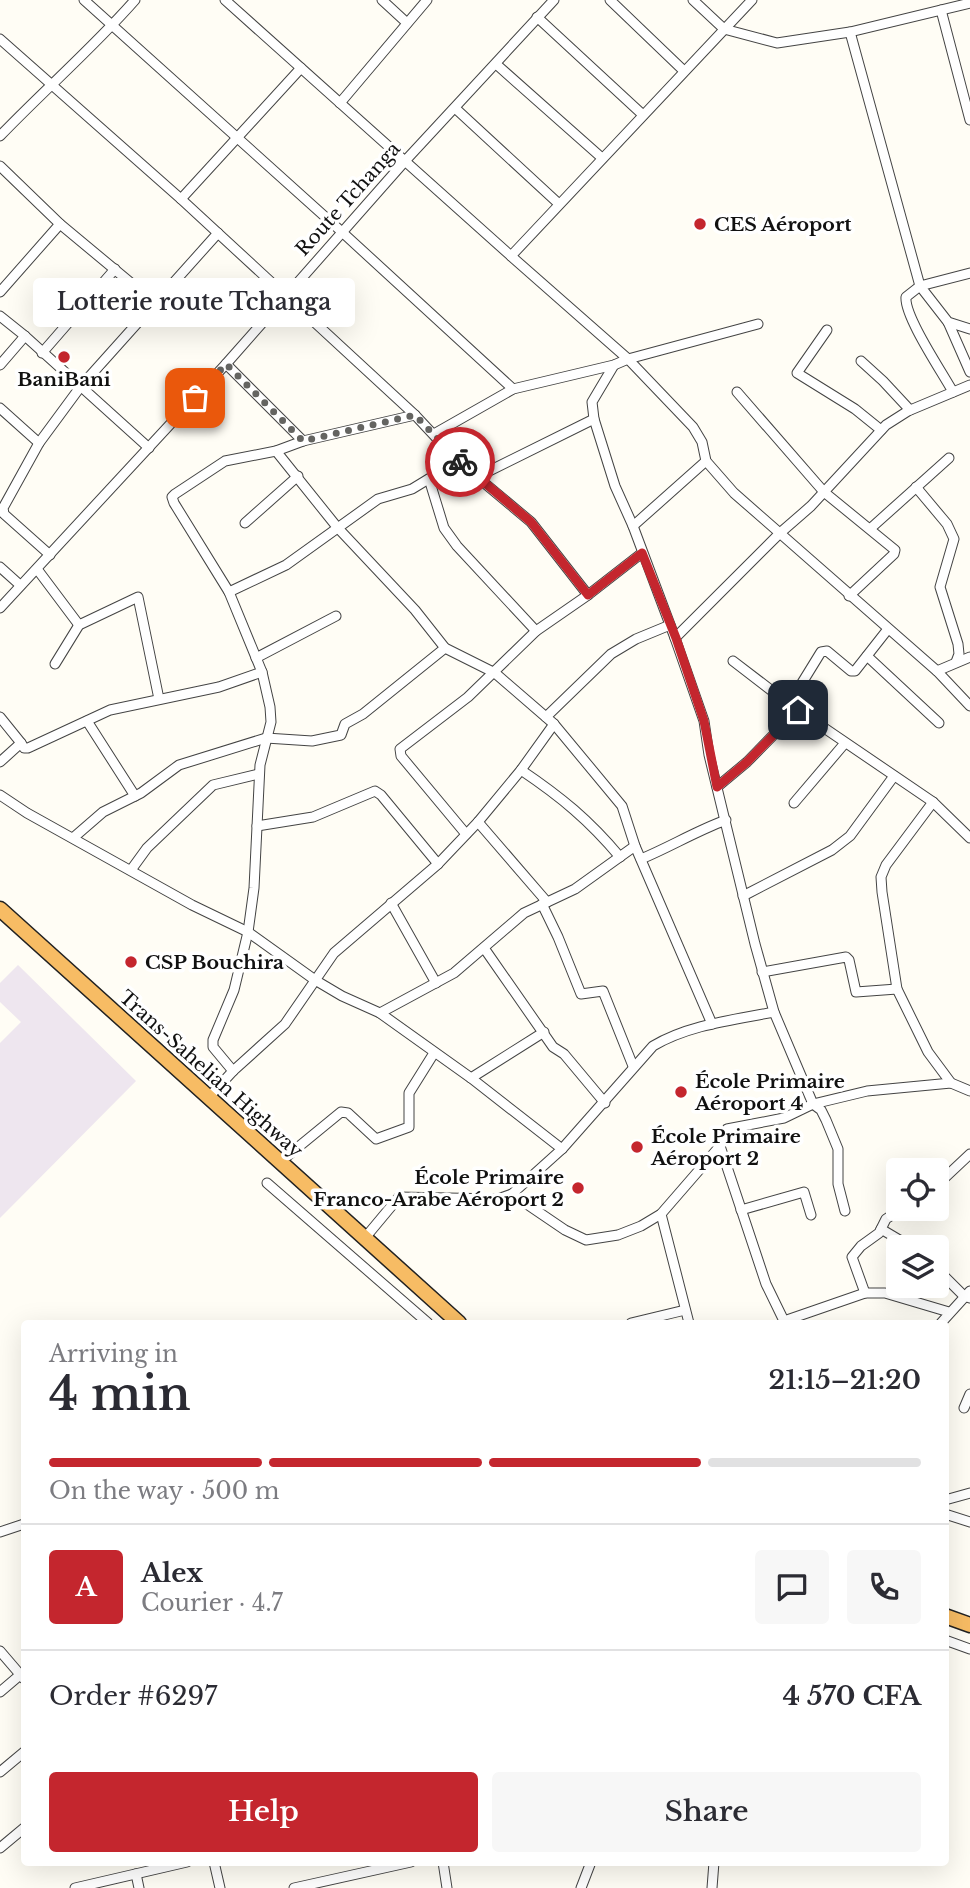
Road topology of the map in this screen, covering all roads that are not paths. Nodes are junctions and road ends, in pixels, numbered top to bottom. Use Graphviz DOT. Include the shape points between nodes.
graph roads {
  1 [pos="84,0"];
  2 [pos="135,0"];
  3 [pos="225,0"];
  4 [pos="382,0"];
  5 [pos="427,0"];
  6 [pos="554,0"];
  7 [pos="610,0"];
  8 [pos="693,0"];
  9 [pos="752,0"];
  10 [pos="970,3"];
  11 [pos="941,10"];
  12 [pos="537,17"];
  13 [pos="407,23"];
  14 [pos="112,26"];
  15 [pos="724,29"];
  16 [pos="850,32"];
  17 [pos="0,38"];
  18 [pos="496,64"];
  19 [pos="300,68"];
  20 [pos="684,71"];
  21 [pos="50,84"];
  22 [pos="340,103"];
  23 [pos="455,108"];
  24 [pos="643,115"];
  25 [pos="970,120"];
  26 [pos="0,136"];
  27 [pos="237,137"];
  28 [pos="602,158"];
  29 [pos="405,161"];
  30 [pos="0,166"];
  31 [pos="181,199"];
  32 [pos="559,204"];
  33 [pos="60,224"];
  34 [pos="342,232"];
  35 [pos="218,233"];
  36 [pos="511,256"];
  37 [pos="115,269"];
  38 [pos="970,273"];
  39 [pos="920,286"];
  40 [pos="0,292"];
  41 [pos="286,296"];
  42 [pos="155,303"];
  43 [pos="0,316"];
  44 [pos="948,322"];
  45 [pos="758,324"];
  46 [pos="970,329"];
  47 [pos="827,330"];
  48 [pos="25,336"];
  49 [pos="42,353"];
  50 [pos="628,359"];
  51 [pos="861,361"];
  52 [pos="226,364"];
  53 [pos="0,365"];
  54 [pos="614,365"];
  55 [pos="970,372"];
  56 [pos="970,384"];
  57 [pos="81,386"];
  58 [pos="513,389"];
  59 [pos="737,392"];
  60 [pos="953,392"];
  61 [pos="0,408"];
  62 [pos="910,410"];
  63 [pos="415,415"];
  64 [pos="594,419"];
  65 [pos="881,430"];
  66 [pos="434,434"];
  67 [pos="303,441"];
  68 [pos="39,443"];
  69 [pos="149,448"];
  70 [pos="276,451"];
  71 [pos="949,458"];
  72 [pos="458,461"];
  73 [pos="706,461"];
  74 [pos="298,476"];
  75 [pos="477,477"];
  76 [pos="429,479"];
  77 [pos="916,487"];
  78 [pos="824,492"];
  79 [pos="245,523"];
  80 [pos="633,526"];
  81 [pos="337,527"];
  82 [pos="871,528"];
  83 [pos="779,533"];
  84 [pos="642,553"];
  85 [pos="50,555"];
  86 [pos="0,566"];
  87 [pos="37,569"];
  88 [pos="20,585"];
  89 [pos="229,592"];
  90 [pos="588,595"];
  91 [pos="849,596"];
  92 [pos="0,608"];
  93 [pos="336,616"];
  94 [pos="79,625"];
  95 [pos="670,625"];
  96 [pos="888,629"];
  97 [pos="536,631"];
  98 [pos="676,638"];
  99 [pos="445,648"];
  100 [pos="867,656"];
  101 [pos="970,656"];
  102 [pos="256,658"];
  103 [pos="733,661"];
  104 [pos="956,662"];
  105 [pos="55,664"];
  106 [pos="937,671"];
  107 [pos="262,673"];
  108 [pos="495,673"];
  109 [pos="159,699"];
  110 [pos="970,706"];
  111 [pos="794,707"];
  112 [pos="0,717"];
  113 [pos="546,717"];
  114 [pos="87,721"];
  115 [pos="939,723"];
  116 [pos="554,724"];
  117 [pos="266,738"];
  118 [pos="20,743"];
  119 [pos="845,743"];
  120 [pos="0,762"];
  121 [pos="521,770"];
  122 [pos="259,774"];
  123 [pos="894,776"];
  124 [pos="717,787"];
  125 [pos="0,795"];
  126 [pos="135,796"];
  127 [pos="933,802"];
  128 [pos="794,803"];
  129 [pos="726,820"];
  130 [pos="478,822"];
  131 [pos="257,826"];
  132 [pos="466,834"];
  133 [pos="73,838"];
  134 [pos="970,838"];
  135 [pos="635,846"];
  136 [pos="620,857"];
  137 [pos="641,859"];
  138 [pos="438,864"];
  139 [pos="131,870"];
  140 [pos="743,896"];
  141 [pos="391,903"];
  142 [pos="544,903"];
  143 [pos="0,909"];
  144 [pos="248,932"];
  145 [pos="484,948"];
  146 [pos="762,972"];
  147 [pos="315,980"];
  148 [pos="436,983"];
  149 [pos="897,989"];
  150 [pos="774,1012"];
  151 [pos="380,1013"];
  152 [pos="712,1024"];
  153 [pos="544,1032"];
  154 [pos="434,1053"];
  155 [pos="633,1066"];
  156 [pos="233,1071"];
  157 [pos="471,1078"];
  158 [pos="951,1083"];
  159 [pos="970,1091"];
  160 [pos="209,1097"];
  161 [pos="605,1103"];
  162 [pos="813,1104"];
  163 [pos="720,1146"];
  164 [pos="562,1149"];
  165 [pos="970,1154"];
  166 [pos="280,1162"];
  167 [pos="949,1174"];
  168 [pos="268,1183"];
  169 [pos="512,1194"];
  170 [pos="741,1210"];
  171 [pos="845,1211"];
  172 [pos="661,1214"];
  173 [pos="811,1215"];
  174 [pos="886,1219"];
  175 [pos="881,1229"];
  176 [pos="891,1235"];
  177 [pos="364,1239"];
  178 [pos="949,1279"];
  179 [pos="865,1293"];
  180 [pos="968,1295"];
  181 [pos="685,1310"];
  182 [pos="949,1312"];
  183 [pos="425,1320"];
  184 [pos="456,1320"];
  185 [pos="643,1320"];
  186 [pos="688,1320"];
  187 [pos="783,1320"];
  188 [pos="790,1320"];
  189 [pos="944,1320"];
  190 [pos="970,1394"];
  191 [pos="964,1408"];
  192 [pos="970,1493"];
  193 [pos="949,1499"];
  194 [pos="949,1515"];
  195 [pos="970,1522"];
  196 [pos="21,1525"];
  197 [pos="0,1532"];
  198 [pos="949,1617"];
  199 [pos="970,1625"];
  200 [pos="949,1641"];
  201 [pos="970,1649"];
  202 [pos="0,1651"];
  203 [pos="21,1676"];
  204 [pos="21,1678"];
  205 [pos="0,1692"];
  206 [pos="21,1754"];
  207 [pos="0,1772"];
  208 [pos="21,1830"];
  209 [pos="0,1848"];
  210 [pos="170,1866"];
  211 [pos="215,1866"];
  212 [pos="393,1866"];
  213 [pos="444,1866"];
  214 [pos="590,1866"];
  215 [pos="714,1866"];
  216 [pos="136,1874"];
  217 [pos="75,1888"];
  218 [pos="139,1888"];
  219 [pos="220,1888"];
  220 [pos="294,1888"];
  221 [pos="447,1888"];
  222 [pos="581,1888"];
  223 [pos="712,1888"];
  1 -- 14 [label="street"];
  2 -- 14 [label="street"];
  3 -- 19 [label="street"];
  4 -- 13 [label="street"];
  5 -- 13 [label="street"];
  6 -- 12 [label="street, Route Tchanga"];
  7 -- 20 [label="street"];
  8 -- 15 [label="street"];
  9 -- 15 [label="street"];
  10 -- 11 [label="street"];
  11 -- 16 [label="street"];
  11 -- 25 [label="street"];
  12 -- 18 [label="street, Route Tchanga"];
  12 -- 24 [label="street"];
  13 -- 22 [label="street"];
  14 -- 21 [label="street"];
  14 -- 27 [label="street"];
  15 -- 16 [label="street" via="776,43"];
  15 -- 20 [label="street"];
  16 -- 39 [label="street"];
  17 -- 21 [label="street"];
  18 -- 23 [label="street, Route Tchanga"];
  18 -- 28 [label="street"];
  19 -- 22 [label="street"];
  19 -- 27 [label="street"];
  20 -- 24 [label="street"];
  21 -- 26 [label="street"];
  21 -- 31 [label="street"];
  22 -- 29 [label="street"];
  23 -- 29 [label="street, Route Tchanga"];
  23 -- 32 [label="street"];
  24 -- 28 [label="street"];
  27 -- 31 [label="street"];
  27 -- 34 [label="street"];
  28 -- 32 [label="street"];
  29 -- 34 [label="street, Route Tchanga"];
  29 -- 36 [label="street"];
  30 -- 33 [label="street"];
  31 -- 35 [label="street"];
  32 -- 36 [label="street"];
  33 -- 37 [label="street"];
  33 -- 40 [label="street"];
  34 -- 41 [label="street, Route Tchanga"];
  34 -- 58 [label="street"];
  35 -- 41 [label="street"];
  35 -- 42 [label="street"];
  36 -- 50 [label="street"];
  37 -- 42 [label="street"];
  37 -- 49 [label="street"];
  38 -- 39 [label="street"];
  39 -- 44 [label="street"];
  39 -- 60 [label="street" via="909,292 905,305"];
  41 -- 52 [label="street, Route Tchanga"];
  41 -- 63 [label="street"];
  42 -- 57 [label="street"];
  43 -- 48 [label="street"];
  44 -- 46 [label="street"];
  44 -- 55 [label="street"];
  45 -- 50 [label="street"];
  47 -- 65 [label="street" via="797,373"];
  48 -- 49 [label="street"];
  48 -- 53 [label="street"];
  49 -- 57 [label="street"];
  50 -- 54 [label="street"];
  50 -- 73 [label="street" via="697,433"];
  51 -- 62 [label="street"];
  52 -- 67 [label="street"];
  52 -- 69 [label="street, Route Tchanga"];
  54 -- 58 [label="street"];
  54 -- 64 [label="street" via="592,402"];
  56 -- 60 [label="street"];
  57 -- 68 [label="street"];
  57 -- 69 [label="street"];
  58 -- 66 [label="street"];
  59 -- 78 [label="street"];
  60 -- 62 [label="street"];
  61 -- 68 [label="street"];
  62 -- 65 [label="street"];
  63 -- 66 [label="street"];
  63 -- 67 [label="street"];
  64 -- 75 [label="street"];
  64 -- 80 [label="street"];
  65 -- 78 [label="street"];
  66 -- 72 [label="street"];
  67 -- 70 [label="street"];
  68 -- 85 [label="street" via="2,510"];
  69 -- 85 [label="street, Route Tchanga"];
  70 -- 74 [label="street"];
  70 -- 89 [label="street" via="225,461 173,497"];
  71 -- 77 [label="street"];
  72 -- 75 [label="street"];
  72 -- 76 [label="street"];
  73 -- 80 [label="street"];
  73 -- 83 [label="street"];
  74 -- 79 [label="street"];
  74 -- 81 [label="street"];
  75 -- 90 [label="street" via="531,522"];
  76 -- 81 [label="street" via="406,492 378,499"];
  76 -- 97 [label="street" via="444,527 457,546"];
  77 -- 82 [label="street"];
  77 -- 104 [label="street" via="954,539 940,587 958,644"];
  78 -- 82 [label="street"];
  78 -- 83 [label="street"];
  80 -- 84 [label="street"];
  81 -- 89 [label="street" via="286,565"];
  81 -- 99 [label="street"];
  82 -- 91 [label="street" via="895,552"];
  83 -- 91 [label="street"];
  83 -- 98 [label="street"];
  84 -- 90 [label="street"];
  84 -- 95 [label="street"];
  85 -- 87 [label="street, Route Tchanga"];
  86 -- 88 [label="street"];
  87 -- 88 [label="street, Route Tchanga"];
  87 -- 94 [label="street"];
  88 -- 92 [label="street, Route Tchanga"];
  89 -- 102 [label="street"];
  90 -- 97 [label="street"];
  91 -- 96 [label="street"];
  93 -- 102 [label="street"];
  94 -- 105 [label="street"];
  94 -- 109 [label="street" via="138,597"];
  95 -- 98 [label="street"];
  95 -- 113 [label="street" via="611,654"];
  96 -- 100 [label="street"];
  96 -- 106 [label="street"];
  97 -- 108 [label="street"];
  98 -- 124 [label="street" via="704,721"];
  99 -- 108 [label="street"];
  99 -- 117 [label="street" via="345,724 341,735 312,741"];
  100 -- 111 [label="street" via="853,671 827,651 821,652"];
  100 -- 115 [label="street"];
  101 -- 104 [label="street"];
  102 -- 107 [label="street"];
  103 -- 111 [label="street"];
  104 -- 106 [label="street"];
  106 -- 110 [label="street"];
  107 -- 109 [label="street"];
  107 -- 117 [label="street" via="271,713"];
  108 -- 113 [label="street"];
  108 -- 132 [label="street" via="399,752"];
  109 -- 114 [label="street" via="110,710"];
  111 -- 119 [label="street"];
  111 -- 124 [label="street" via="747,762"];
  112 -- 118 [label="street"];
  113 -- 116 [label="street"];
  114 -- 118 [label="street" via="28,748"];
  114 -- 126 [label="street"];
  116 -- 121 [label="street"];
  116 -- 135 [label="street" via="622,806"];
  117 -- 122 [label="street"];
  117 -- 126 [label="street" via="179,765"];
  118 -- 120 [label="street"];
  119 -- 123 [label="street"];
  119 -- 128 [label="street"];
  121 -- 130 [label="street"];
  121 -- 136 [label="street" via="582,815"];
  122 -- 131 [label="street"];
  122 -- 139 [label="street" via="213,785 147,848"];
  123 -- 127 [label="street"];
  123 -- 140 [label="street" via="850,836"];
  124 -- 129 [label="street"];
  125 -- 133 [label="street"];
  126 -- 133 [label="street" via="103,812"];
  127 -- 134 [label="street"];
  127 -- 149 [label="street" via="881,877"];
  129 -- 137 [label="street"];
  129 -- 140 [label="street"];
  130 -- 132 [label="street"];
  130 -- 142 [label="street"];
  131 -- 138 [label="street" via="313,817 375,791"];
  131 -- 144 [label="street"];
  132 -- 138 [label="street"];
  133 -- 139 [label="street"];
  135 -- 136 [label="street"];
  135 -- 137 [label="street"];
  136 -- 142 [label="street" via="591,880"];
  137 -- 152 [label="street"];
  138 -- 141 [label="street"];
  139 -- 144 [label="street"];
  140 -- 146 [label="street"];
  141 -- 147 [label="street" via="334,953"];
  141 -- 148 [label="street"];
  142 -- 145 [label="street" via="512,921"];
  142 -- 155 [label="street" via="580,993 603,991"];
  143 -- 160 [label="highway, Trans-Sahelian Highway"];
  144 -- 147 [label="street"];
  144 -- 156 [label="street" via="234,990 213,1040 213,1047"];
  145 -- 148 [label="street"];
  145 -- 153 [label="street"];
  146 -- 149 [label="street" via="846,957 856,992"];
  146 -- 150 [label="street"];
  147 -- 151 [label="street"];
  147 -- 156 [label="street" via="285,1024"];
  148 -- 151 [label="street"];
  149 -- 158 [label="street" via="928,1052"];
  150 -- 152 [label="street"];
  150 -- 162 [label="street"];
  151 -- 154 [label="street"];
  152 -- 155 [label="street" via="666,1038"];
  153 -- 157 [label="street"];
  153 -- 161 [label="street"];
  154 -- 157 [label="street"];
  154 -- 166 [label="street" via="409,1093 409,1127 376,1139 341,1112"];
  155 -- 161 [label="street"];
  156 -- 160 [label="street"];
  157 -- 164 [label="street"];
  158 -- 159 [label="street"];
  158 -- 162 [label="street" via="867,1091"];
  160 -- 166 [label="highway, Trans-Sahelian Highway"];
  161 -- 164 [label="street"];
  162 -- 163 [label="street" via="784,1118 727,1129"];
  162 -- 171 [label="street" via="821,1110 838,1149 838,1184"];
  163 -- 170 [label="street"];
  163 -- 172 [label="street"];
  164 -- 169 [label="street"];
  165 -- 167 [label="street"];
  166 -- 177 [label="highway, Trans-Sahelian Highway"];
  168 -- 183 [label="street"];
  169 -- 172 [label="street" via="586,1240 618,1235"];
  169 -- 177 [label="street" via="498,1199 399,1197"];
  170 -- 173 [label="street" via="804,1192"];
  170 -- 187 [label="street"];
  172 -- 181 [label="street"];
  174 -- 175 [label="street"];
  175 -- 176 [label="street"];
  175 -- 179 [label="street" via="851,1260"];
  177 -- 184 [label="highway, Trans-Sahelian Highway"];
  178 -- 180 [label="street"];
  179 -- 182 [label="street" via="885,1293"];
  179 -- 188 [label="street"];
  180 -- 182 [label="street"];
  181 -- 185 [label="street"];
  181 -- 186 [label="street"];
  182 -- 189 [label="street"];
  190 -- 191 [label="street"];
  192 -- 193 [label="street"];
  194 -- 195 [label="street"];
  196 -- 197 [label="street"];
  198 -- 199 [label="highway"];
  200 -- 201 [label="street"];
  202 -- 203 [label="street"];
  204 -- 205 [label="street"];
  206 -- 207 [label="street"];
  208 -- 209 [label="street"];
  210 -- 216 [label="street"];
  211 -- 219 [label="street"];
  212 -- 220 [label="street"];
  213 -- 221 [label="street"];
  214 -- 222 [label="street"];
  215 -- 223 [label="street"];
  216 -- 217 [label="street"];
  216 -- 218 [label="street"];
}
